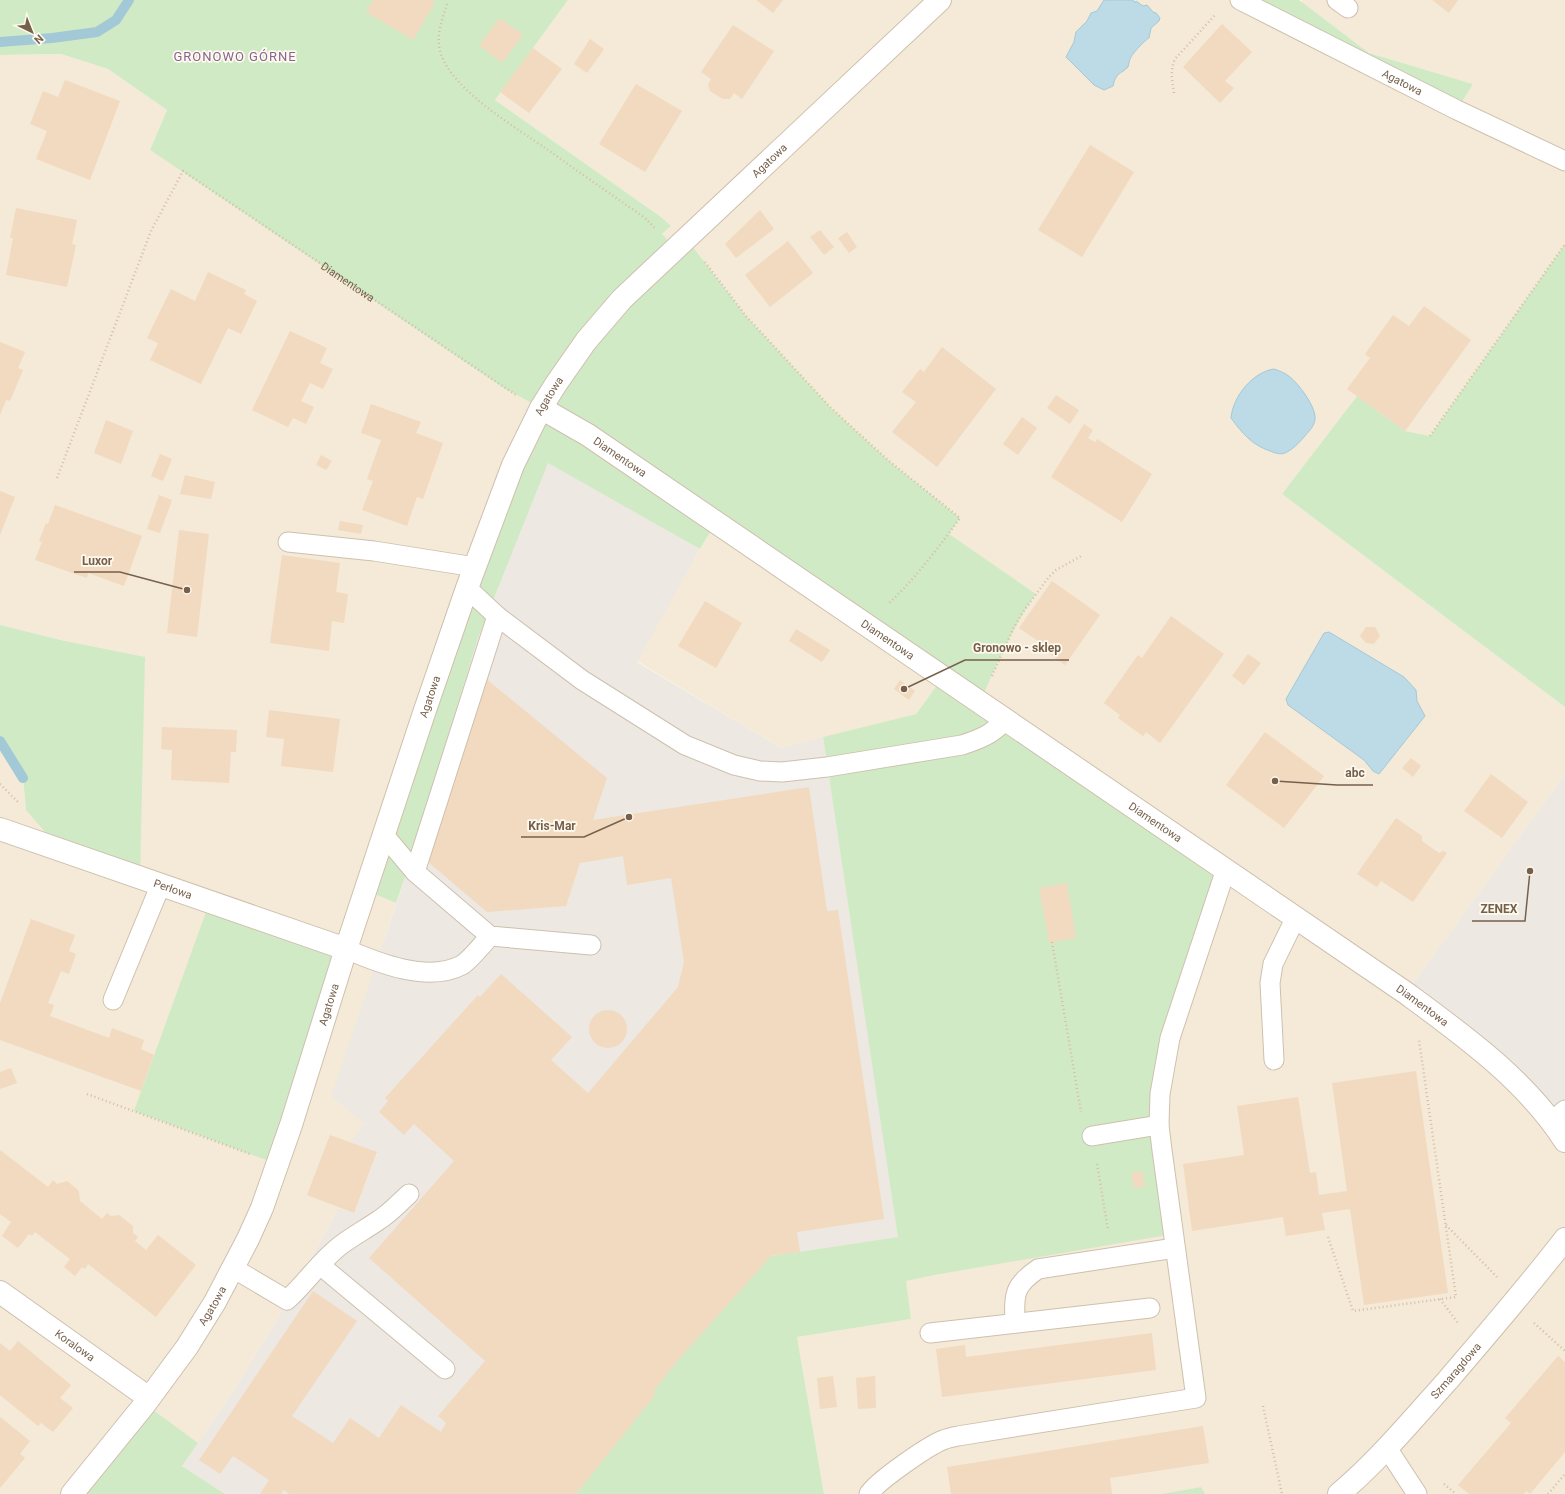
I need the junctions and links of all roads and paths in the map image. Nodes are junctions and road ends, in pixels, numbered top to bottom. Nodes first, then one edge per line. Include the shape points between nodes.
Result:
1 (940, 0) edge
2 (1240, 0) edge
3 (447, 4) dead end
4 (1219, 10) dead end
5 (1174, 92) dead end
6 (1565, 161) edge
7 (681, 243) junction
8 (1565, 244) edge
9 (541, 408) junction
10 (1430, 436) dead end
11 (58, 478) dead end
12 (288, 542) dead end
13 (1083, 555) dead end
14 (475, 567) junction
15 (467, 588) junction
16 (497, 616) junction
17 (866, 625) junction
18 (980, 702) junction
19 (1006, 720) junction
20 (0, 829) edge
21 (384, 835) junction
22 (1226, 869) junction
23 (415, 872) junction
24 (161, 884) junction
25 (1296, 917) junction
26 (490, 936) junction
27 (1052, 942) dead end
28 (591, 945) dead end
29 (346, 949) junction
30 (113, 1000) dead end
31 (1418, 1035) dead end
32 (1274, 1060) dead end
33 (87, 1094) dead end
34 (1558, 1116) edge
35 (1159, 1126) junction
36 (1092, 1136) junction
37 (1565, 1141) edge
38 (278, 1163) junction
39 (408, 1194) dead end
40 (1446, 1225) junction
41 (1108, 1235) dead end
42 (1328, 1237) dead end
43 (1565, 1239) edge
44 (1175, 1248) junction
45 (320, 1265) junction
46 (233, 1268) junction
47 (1498, 1278) dead end
48 (0, 1292) edge
49 (1440, 1299) junction
50 (1513, 1304) junction
51 (1150, 1308) dead end
52 (1015, 1323) junction
53 (1459, 1325) dead end
54 (930, 1333) dead end
55 (1565, 1351) edge
56 (445, 1369) dead end
57 (149, 1398) junction
58 (1263, 1406) dead end
59 (1387, 1448) junction
60 (1565, 1474) edge
61 (72, 1494) edge
62 (869, 1494) edge
63 (1282, 1494) edge
64 (1338, 1494) edge
65 (1417, 1494) edge
66 (1548, 1494) edge

1 - 7 street, Agatowa
2 - 6 lane, Agatowa via 1457,110
3 - 7 path via 439,29 441,54 457,81 489,108
4 - 5 path via 1175,58 1171,76
7 - 9 street, Agatowa via 603,320
7 - 17 path via 831,408 889,461 960,518 902,591
8 - 10 path
9 - 11 path, Diamentowa via 505,389 183,171 151,231
9 - 14 street, Agatowa via 513,465
9 - 17 street, Diamentowa via 588,435
12 - 14 lane via 374,551
13 - 18 path via 1056,570 1023,612
14 - 15 street, Agatowa
15 - 16 lane
15 - 21 street, Agatowa
16 - 19 lane via 582,680 685,745 734,765 760,771 828,768 962,745 991,734
16 - 23 lane
17 - 18 street, Diamentowa
18 - 19 street, Diamentowa
19 - 22 street, Diamentowa
20 - 24 street, Perłowa
21 - 23 lane
21 - 29 street, Agatowa
22 - 25 street, Diamentowa
22 - 35 lane via 1170,1038 1160,1088
23 - 26 lane
24 - 29 street, Perłowa
24 - 30 lane
25 - 32 lane via 1273,964 1270,983
25 - 34 street, Diamentowa via 1406,993 1505,1072 1532,1099
26 - 28 lane
26 - 29 lane via 463,964 442,972 414,971 390,966
27 - 36 path via 1081,1113
29 - 38 street, Agatowa
31 - 40 path
33 - 38 path
34 - 37 street, Diamentowa
35 - 36 lane
35 - 44 lane
36 - 41 path
38 - 46 street, Agatowa via 262,1208
39 - 45 lane via 396,1207 340,1246
40 - 47 path
40 - 49 path via 1456,1297
42 - 49 path via 1353,1312
43 - 50 street, Szmaragdowa
44 - 52 lane via 1038,1269 1018,1286 1014,1299
44 - 62 lane via 1196,1398 943,1440 895,1471
45 - 46 lane via 287,1300
45 - 56 lane
46 - 57 street, Agatowa via 187,1347
48 - 57 street, Koralowa
49 - 53 path
50 - 55 path
50 - 59 street, Szmaragdowa
51 - 52 lane
52 - 54 lane
57 - 61 street, Agatowa
58 - 63 path
59 - 64 street, Szmaragdowa
59 - 65 lane
60 - 66 path

